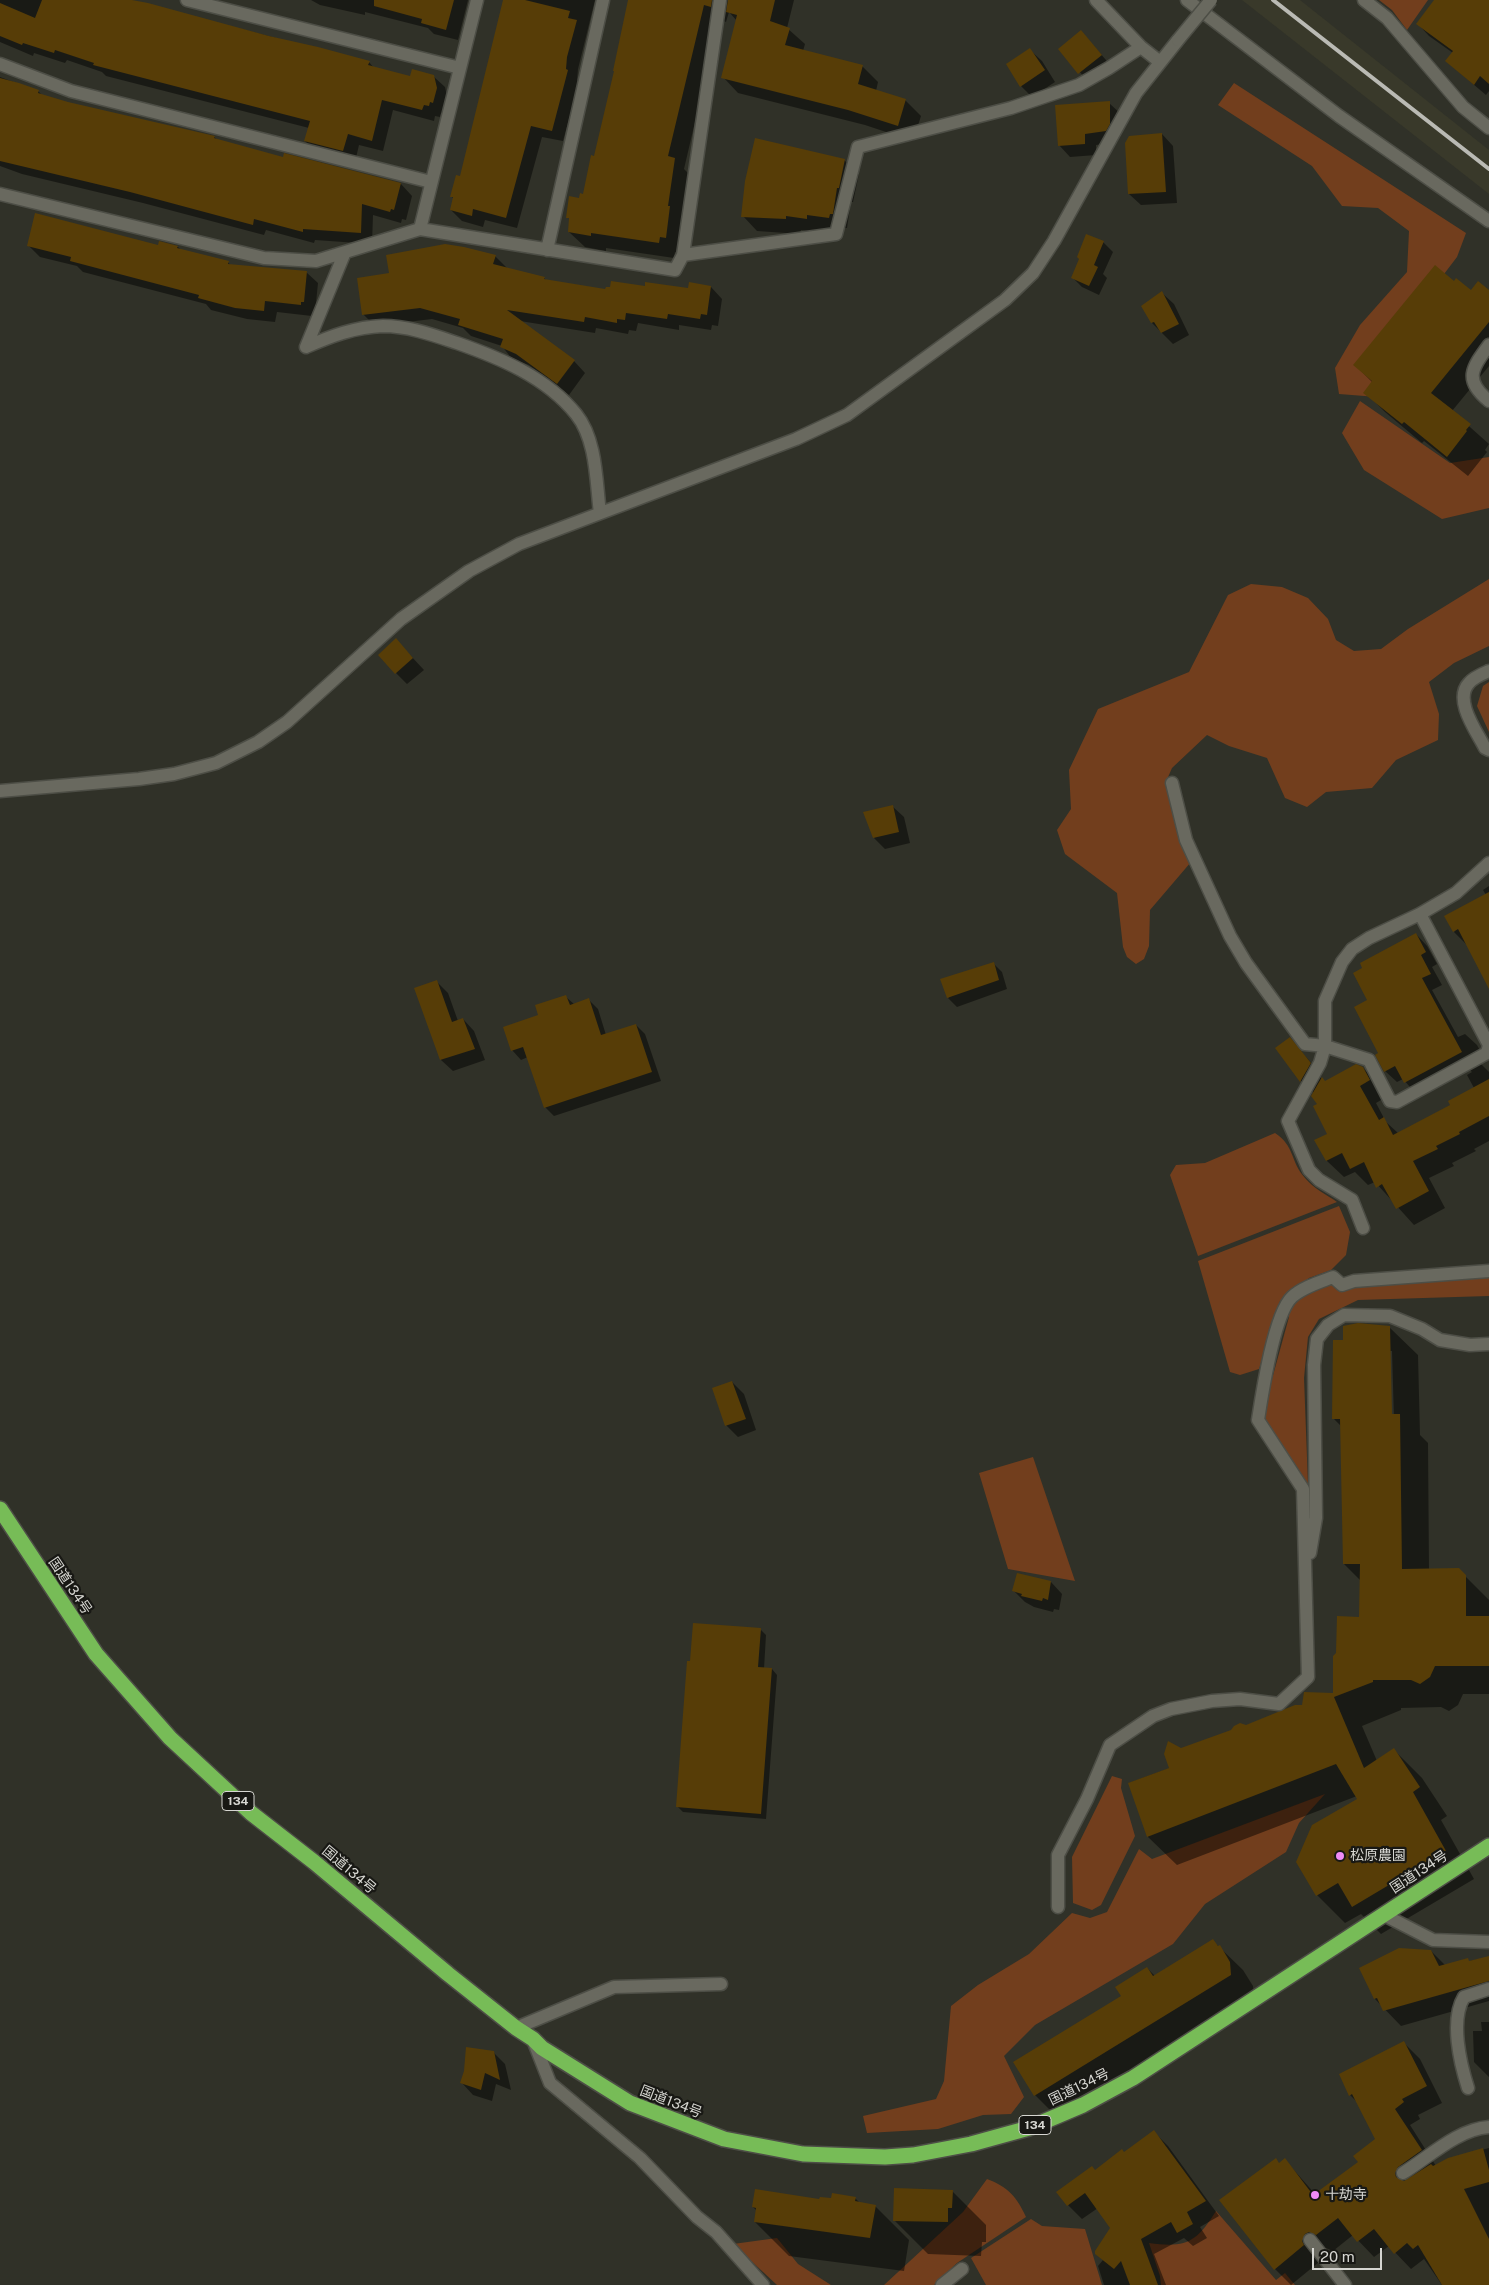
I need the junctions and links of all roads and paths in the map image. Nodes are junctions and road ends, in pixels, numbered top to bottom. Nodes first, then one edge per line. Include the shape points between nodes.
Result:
1 (187, 0) edge
2 (477, 0) edge
3 (603, 0) edge
4 (720, 0) edge
5 (1096, 0) edge
6 (1187, 0) edge
7 (1210, 0) edge
8 (1364, 0) edge
9 (1141, 47) junction
10 (1160, 62) junction
11 (0, 64) edge
12 (460, 68) junction
13 (1489, 128) edge
14 (431, 182) junction
15 (0, 194) edge
16 (1489, 221) edge
17 (420, 228) junction
18 (547, 250) junction
19 (345, 252) junction
20 (683, 255) junction
21 (1489, 345) edge
22 (1489, 401) edge
23 (600, 513) junction
24 (1489, 671) edge
25 (1489, 750) edge
26 (1172, 783) dead end
27 (0, 791) edge
28 (1489, 863) edge
29 (1420, 914) junction
30 (1325, 1046) junction
31 (1363, 1228) dead end
32 (1489, 1271) edge
33 (1489, 1344) edge
34 (0, 1509) edge
35 (1305, 1588) junction
36 (1489, 1846) edge
37 (1058, 1907) dead end
38 (1384, 1915) junction
39 (1489, 1942) edge
40 (721, 1984) dead end
41 (1489, 1989) edge
42 (516, 2028) junction
43 (533, 2039) junction
44 (1468, 2088) dead end
45 (1489, 2127) edge
46 (1403, 2173) dead end
47 (1310, 2240) dead end
48 (962, 2269) dead end
49 (763, 2285) edge
50 (942, 2285) edge
51 (1345, 2285) edge

1 - 12 street
2 - 12 street
3 - 18 street
4 - 20 street
5 - 9 street
6 - 16 street via 1339,116
7 - 10 street, bridge
8 - 13 street via 1387,18 1463,107
9 - 10 street
9 - 20 street via 1079,85 1011,108 858,147 836,234
10 - 23 street via 1136,93 1044,258 1005,300 832,423
11 - 14 street via 71,91
12 - 14 street
14 - 17 street
15 - 19 street via 264,258 316,261
17 - 18 street
17 - 19 street
18 - 20 street via 675,270
19 - 23 street via 306,347 352,330 384,326 424,331 502,359 533,377 576,415 585,429 591,447
21 - 22 street via 1472,370 1473,383
23 - 27 street via 519,544 469,571 401,619 287,722 258,742 216,763 139,779
24 - 25 street via 1468,683 1464,693 1467,712
26 - 30 street via 1186,840 1238,949 1305,1044
28 - 29 street via 1456,893
29 - 30 street via 1368,938 1352,949 1342,962 1325,1001
29 - 30 street via 1489,1045 1487,1053 1397,1102 1390,1101 1369,1060
30 - 31 street via 1320,1062 1288,1121 1308,1170 1352,1200
32 - 35 street via 1354,1281 1342,1285 1333,1277 1309,1286 1291,1298 1279,1320 1258,1420 1303,1489
33 - 35 street via 1470,1345 1440,1340 1390,1316 1344,1315 1328,1325 1317,1339 1314,1365 1316,1518
34 - 42 highway, 国道134号 / 134 via 96,1654 170,1738 251,1813
35 - 37 street via 1308,1677 1278,1704 1240,1699 1170,1709 1153,1716 1110,1745 1058,1855
36 - 38 highway, 国道134号 / 134
38 - 39 street via 1433,1940
38 - 43 highway, 国道134号 / 134 via 1181,2048 1083,2105 1029,2128 913,2155 803,2154 724,2140 630,2103 542,2048
40 - 42 street via 614,1987
41 - 44 street via 1464,1997 1456,2019
42 - 43 highway, 国道134号 / 134
43 - 49 street via 550,2083 640,2158 697,2217 716,2232
45 - 46 street via 1460,2135
47 - 51 street
48 - 50 street

